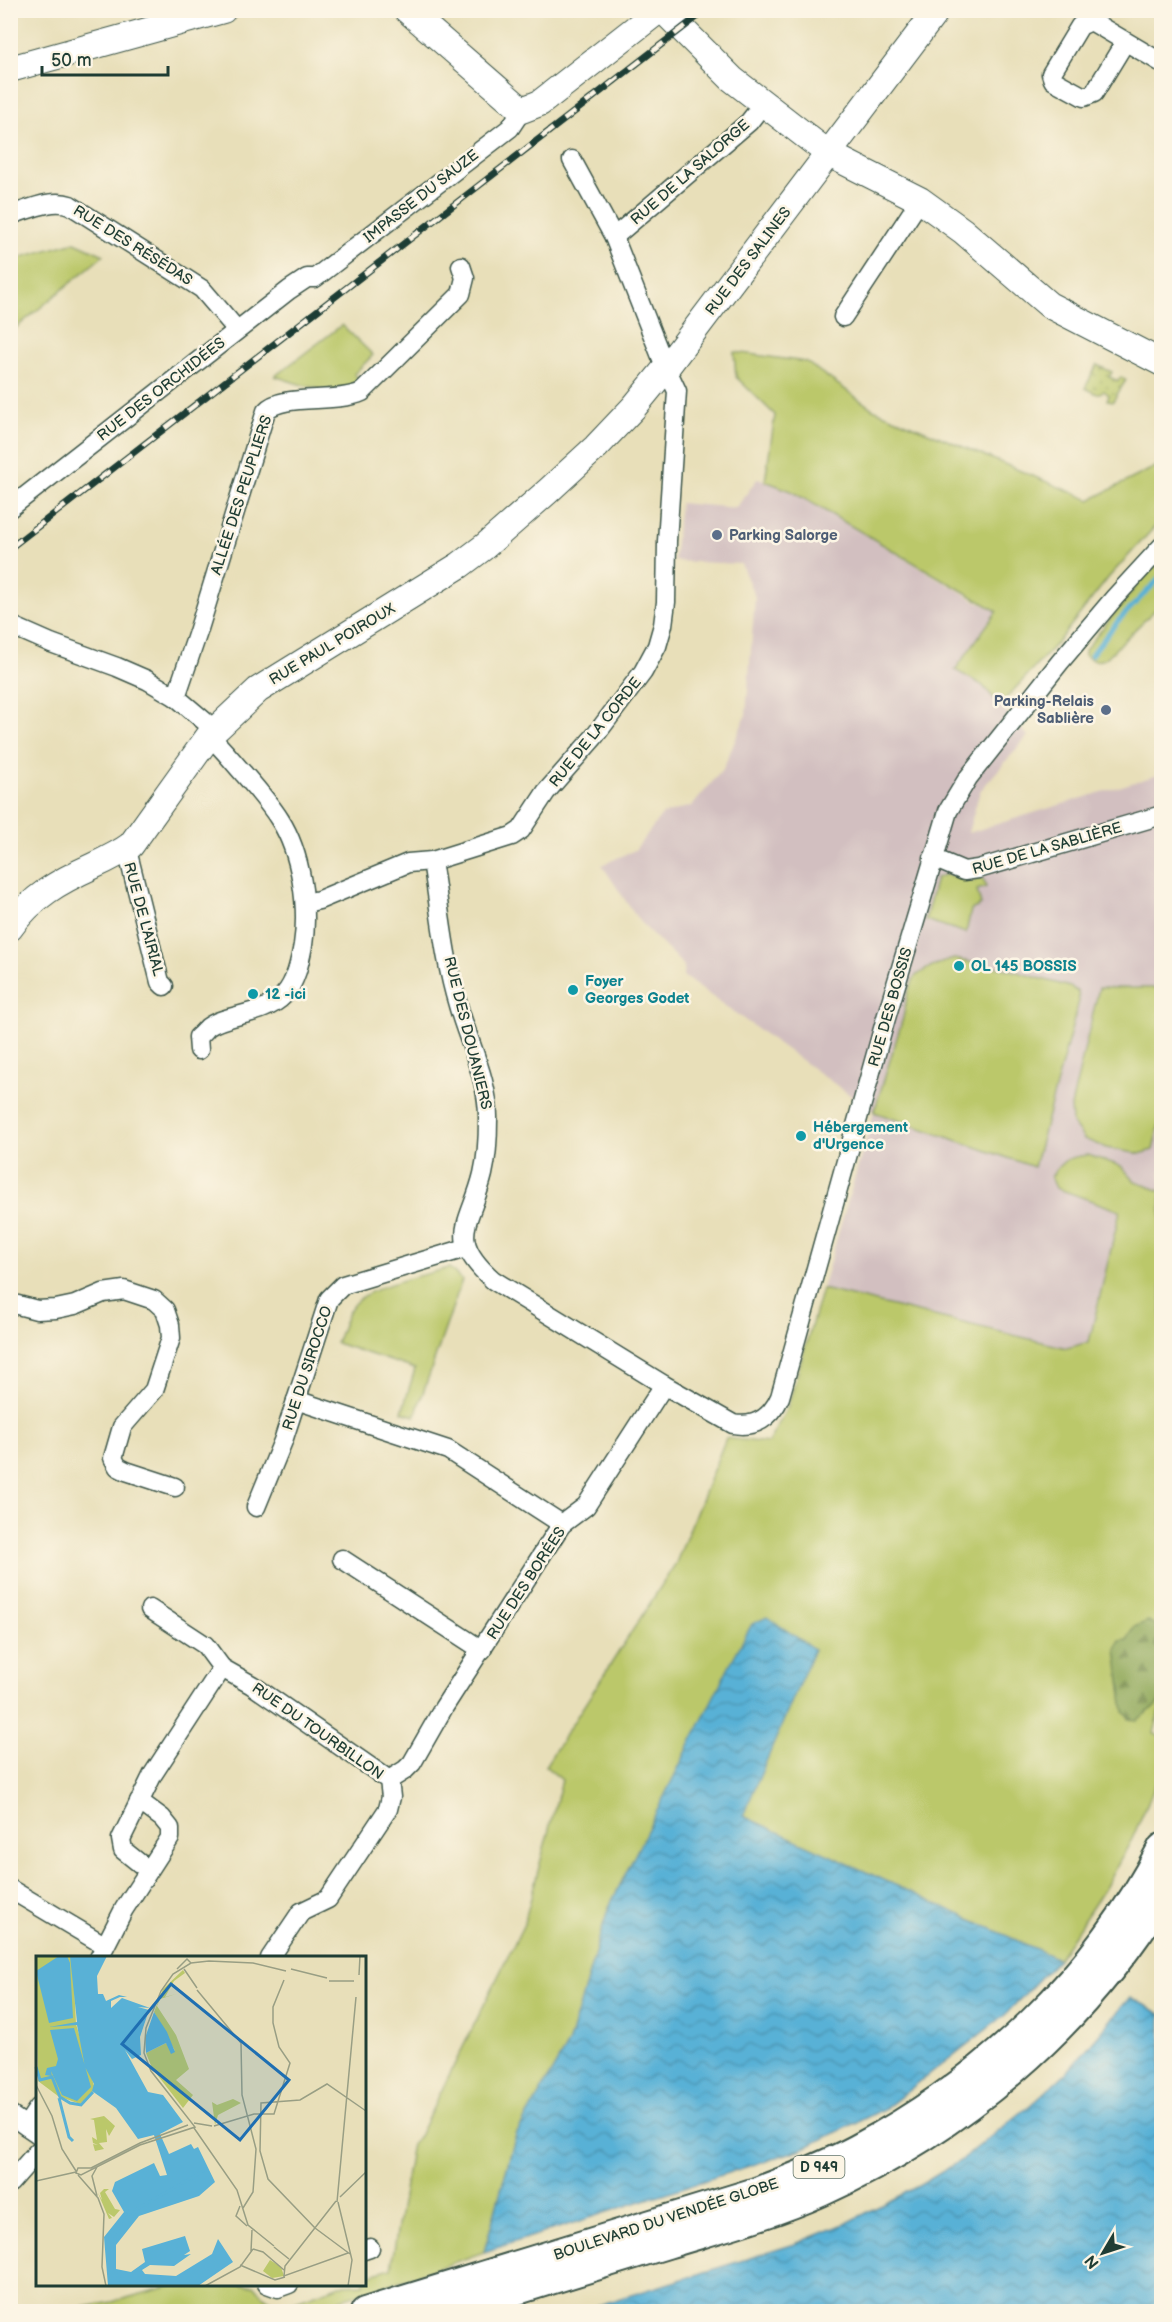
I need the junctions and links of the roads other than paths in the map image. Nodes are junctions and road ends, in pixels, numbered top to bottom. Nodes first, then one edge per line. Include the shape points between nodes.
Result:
1 (223, 10) edge
2 (407, 10) edge
3 (661, 10) edge
4 (937, 10) edge
5 (1125, 42) dead end
6 (1161, 63) edge
7 (12, 64) edge
8 (763, 104) junction
9 (522, 110) junction
10 (829, 154) junction
11 (572, 160) dead end
12 (920, 200) junction
13 (10, 214) edge
14 (614, 237) junction
15 (461, 266) dead end
16 (315, 278) joint
17 (843, 317) dead end
18 (237, 330) junction
19 (1161, 363) edge
20 (666, 368) junction
21 (10, 508) edge
22 (1161, 546) edge
23 (10, 625) edge
24 (176, 697) junction
25 (212, 733) junction
26 (1161, 815) edge
27 (125, 850) junction
28 (933, 858) junction
29 (432, 861) junction
30 (305, 903) junction
31 (10, 928) edge
32 (165, 986) dead end
33 (199, 1050) dead end
34 (466, 1248) junction
35 (10, 1303) edge
36 (663, 1385) junction
37 (296, 1400) junction
38 (175, 1486) dead end
39 (256, 1507) dead end
40 (562, 1524) junction
41 (342, 1559) dead end
42 (150, 1609) dead end
43 (482, 1650) junction
44 (222, 1668) junction
45 (389, 1780) junction
46 (139, 1801) junction
47 (1161, 1848) edge
48 (148, 1870) junction
49 (10, 1889) edge
50 (1161, 1896) edge
51 (101, 1951) edge
52 (271, 1956) edge
53 (10, 2115) edge
54 (36, 2115) edge
55 (32, 2130) edge
56 (36, 2153) edge
57 (10, 2183) edge
58 (365, 2312) edge
59 (446, 2312) edge

1 - 7 street
2 - 9 street
3 - 8 street
3 - 9 street via 540,103
4 - 10 street, RUE DES SALINES
5 - 6 street
8 - 10 street
8 - 14 street, RUE DE LA SALORGE via 749,122
9 - 16 street, IMPASSE DU SAUZE via 510,128
10 - 12 street
10 - 20 street, RUE DES SALINES
11 - 14 street, RUE DE LA SALORGE
12 - 17 street
12 - 19 street via 963,231 1049,305
13 - 18 street, RUE DES RÉSÉDAS via 55,202 70,205 202,289
14 - 20 street, RUE DE LA SALORGE
15 - 24 street, ALLÉE DES PEUPLIERS via 465,278 462,294 362,392 343,399 282,401 266,411
16 - 18 street, RUE DES ORCHIDÉES via 301,282
18 - 21 street, RUE DES ORCHIDÉES
20 - 25 street, RUE PAUL POIROUX via 596,447 484,547 258,690
20 - 29 street, RUE DE LA CORDE via 677,391 666,602 657,646 644,672 546,792 521,830
22 - 28 street, RUE DES BOSSIS via 1067,654 968,778 948,811
23 - 24 street via 124,670
24 - 25 street
25 - 27 street, RUE PAUL POIROUX
25 - 30 street via 280,821 292,846
26 - 28 street, RUE DE LA SABLIÈRE via 978,869 964,871
27 - 31 street, RUE PAUL POIROUX via 64,879 27,906
27 - 32 street, RUE DE L'AIRIAL via 160,982
28 - 36 street, RUE DES BOSSIS via 774,1410 761,1422 733,1424
29 - 30 street, RUE DE LA CORDE via 408,863
29 - 34 street, RUE DES DOUANIERS via 457,1004 483,1080 488,1116 483,1174 465,1228
30 - 33 street via 301,958 285,994 268,1007 209,1026 198,1037
34 - 36 street via 493,1280
34 - 37 street, RUE DU SIROCCO via 343,1285 335,1292 329,1299
35 - 38 street via 56,1310 103,1293 124,1290 154,1300 165,1310 171,1338 154,1390 122,1427 113,1458 126,1471
36 - 40 street, RUE DES BORÉES via 586,1506
37 - 39 street, RUE DU SIROCCO
37 - 40 street via 448,1450
40 - 43 street, RUE DES BORÉES
41 - 43 street
42 - 44 street via 205,1645
43 - 45 street, RUE DES BORÉES via 412,1763
44 - 45 street, RUE DU TOURBILLON
44 - 46 street
45 - 52 street, RUE DU TOURBILLON via 388,1809 328,1899 301,1912
46 - 48 street via 121,1839 123,1850
46 - 48 street via 170,1828 170,1838
47 - 58 main road, BOULEVARD DU VENDÉE GLOBE / D 949 via 1102,1942 1041,2013 953,2090 858,2148 756,2192
48 - 51 street
49 - 51 street
50 - 59 main road, BOULEVARD DU VENDÉE GLOBE / D 949 via 1119,1959 1057,2030 1013,2072 922,2139 821,2192 766,2214
53 - 55 street
54 - 55 street
56 - 57 street

